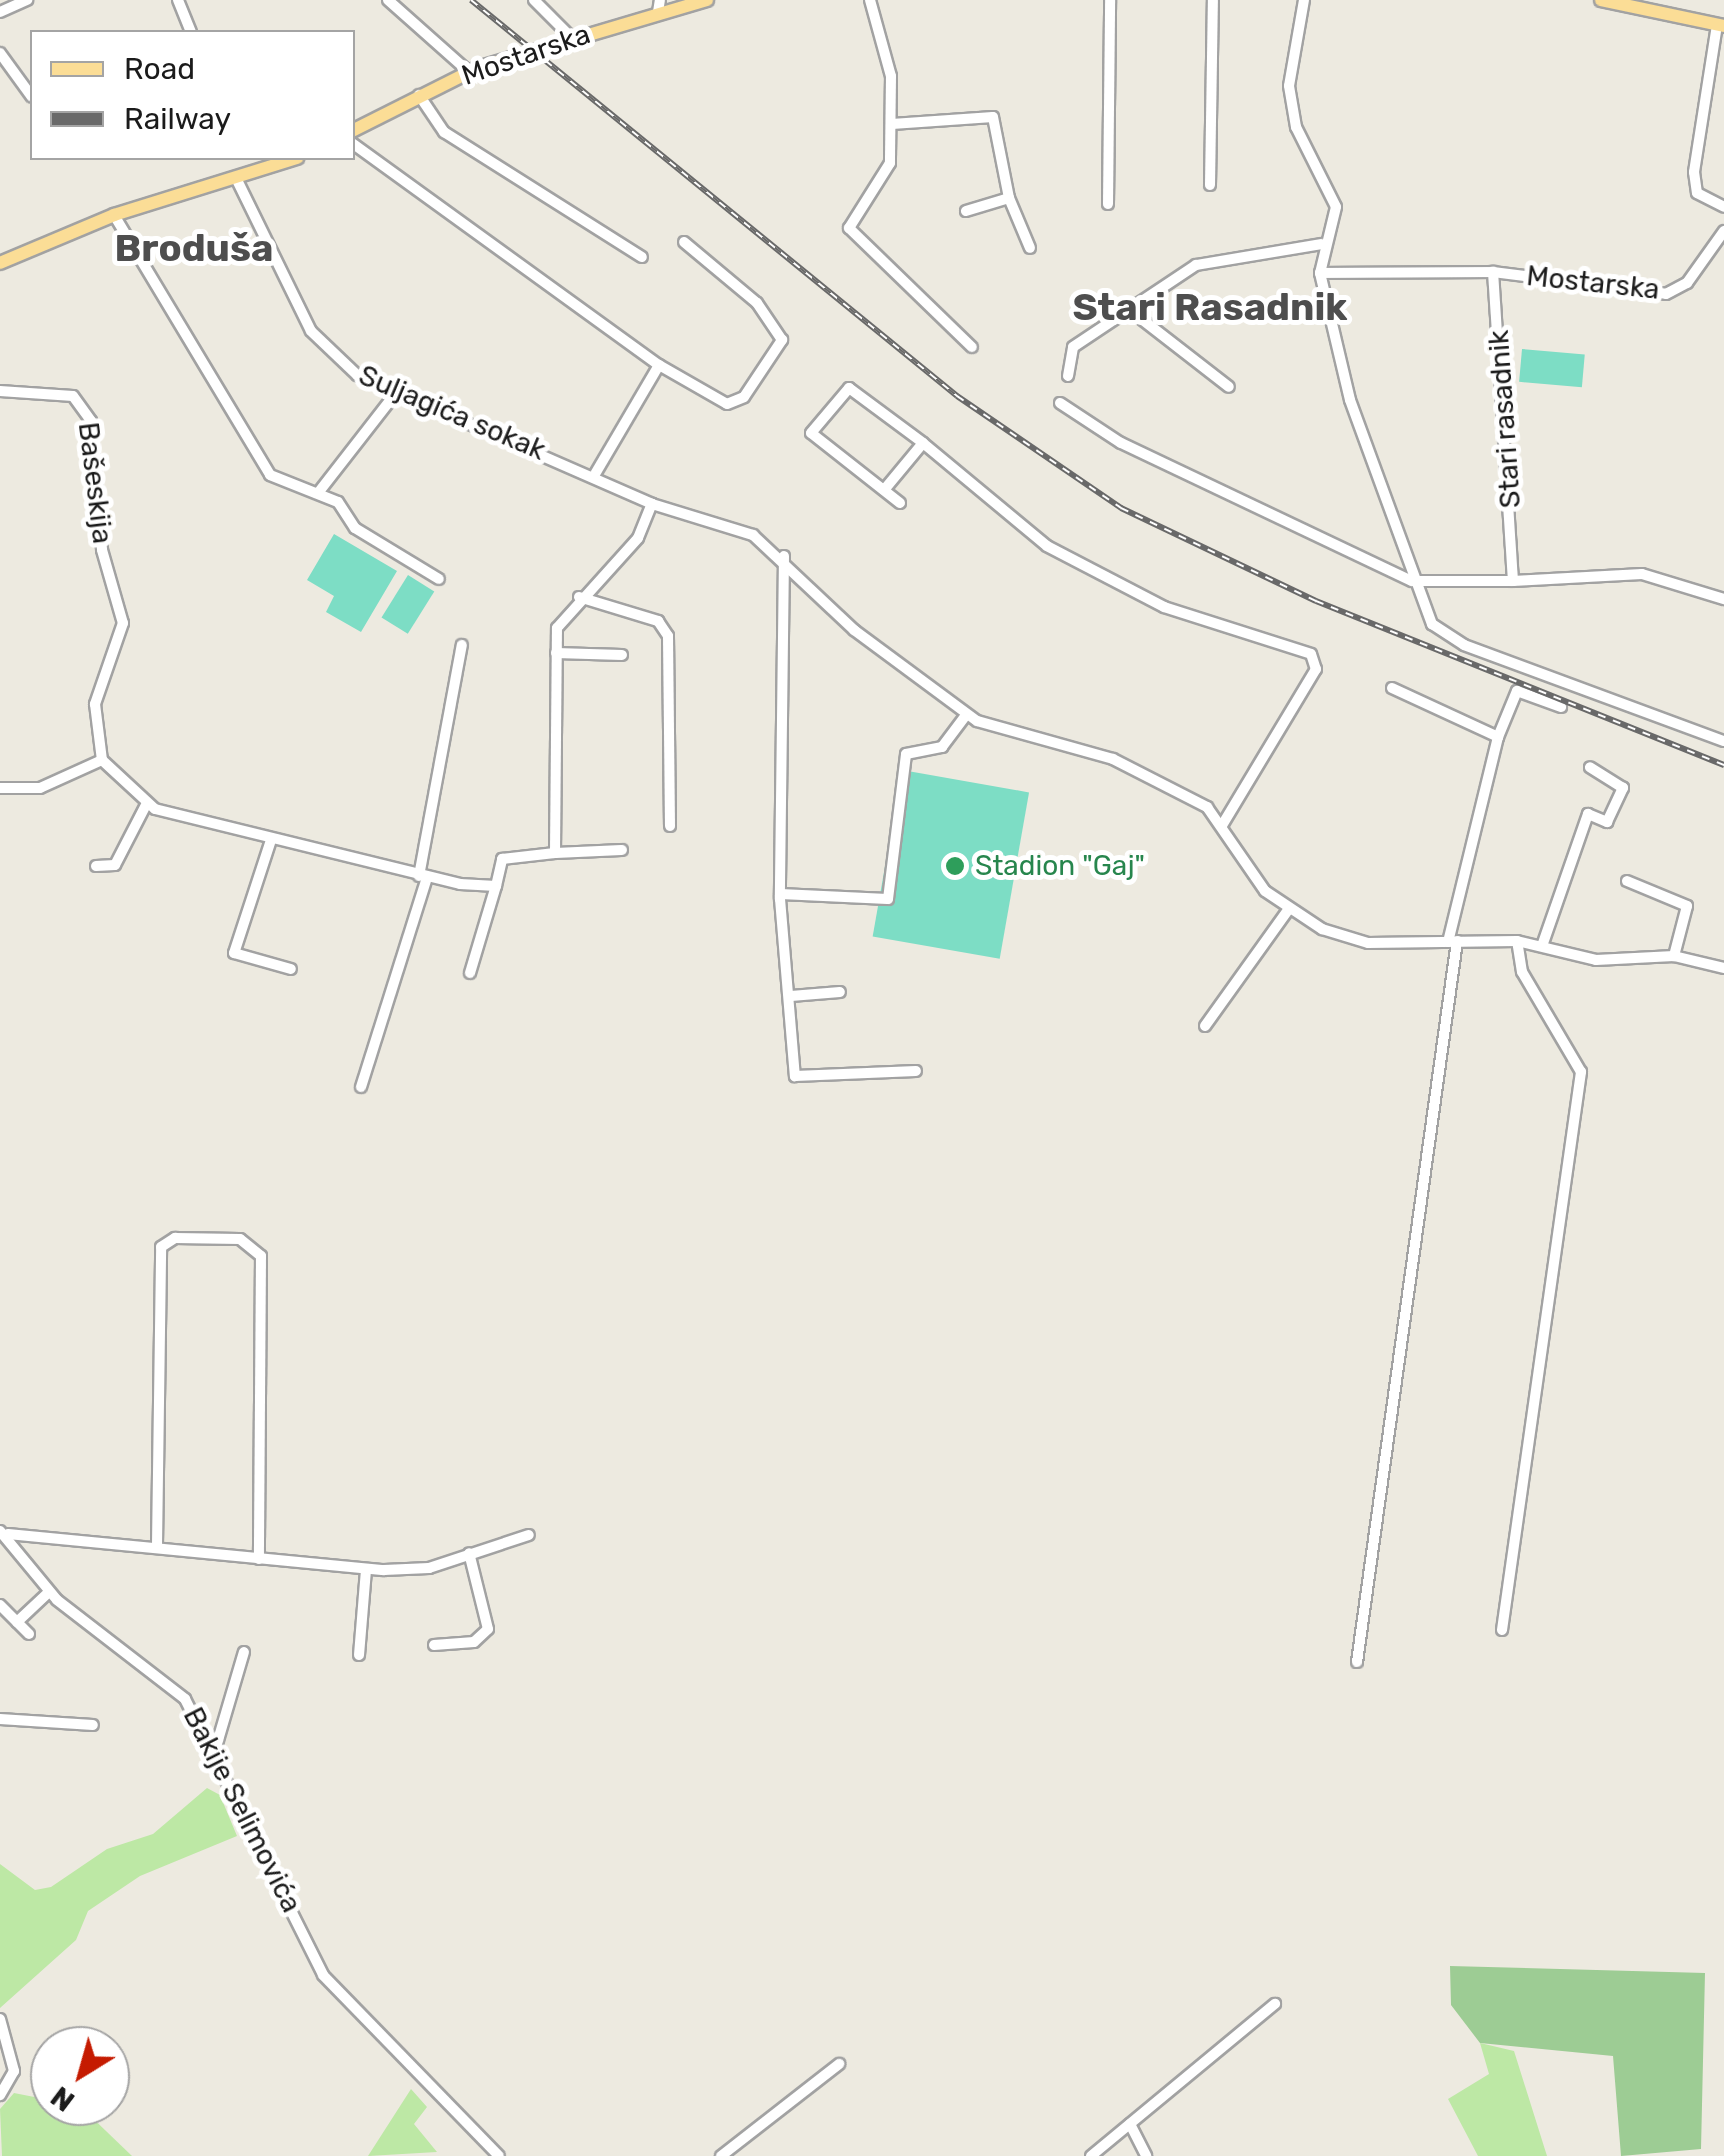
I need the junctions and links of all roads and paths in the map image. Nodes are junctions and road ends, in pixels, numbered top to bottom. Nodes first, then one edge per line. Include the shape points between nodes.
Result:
1 (27, 0) edge
2 (178, 0) edge
3 (388, 0) edge
4 (534, 0) edge
5 (707, 0) edge
6 (870, 0) edge
7 (1110, 0) edge
8 (1213, 0) edge
9 (1304, 0) edge
10 (1601, 0) edge
11 (659, 6) edge
12 (0, 12) edge
13 (1720, 25) edge
14 (190, 30) edge
15 (572, 38) junction
16 (0, 53) edge
17 (468, 72) junction
18 (30, 94) edge
19 (419, 95) junction
20 (892, 124) junction
21 (355, 128) edge
22 (355, 145) edge
23 (280, 161) edge
24 (237, 180) junction
25 (1210, 185) dead end
26 (1009, 198) junction
27 (1108, 204) dead end
28 (1724, 207) edge
29 (966, 211) dead end
30 (114, 215) junction
31 (1724, 231) edge
32 (684, 242) dead end
33 (1321, 244) junction
34 (1030, 248) dead end
35 (642, 257) dead end
36 (0, 263) edge
37 (1494, 272) junction
38 (1320, 273) junction
39 (1126, 307) junction
40 (972, 346) dead end
41 (659, 365) junction
42 (1068, 376) dead end
43 (1229, 387) dead end
44 (0, 391) edge
45 (395, 394) junction
46 (1060, 403) dead end
47 (923, 443) junction
48 (595, 474) junction
49 (884, 490) junction
50 (318, 493) junction
51 (900, 503) dead end
52 (652, 504) junction
53 (784, 556) junction
54 (438, 579) dead end
55 (1512, 580) junction
56 (1412, 581) junction
57 (579, 597) junction
58 (1724, 599) edge
59 (462, 645) dead end
60 (556, 653) junction
61 (622, 655) dead end
62 (1392, 688) dead end
63 (1561, 707) dead end
64 (966, 715) junction
65 (1498, 737) junction
66 (1724, 741) edge
67 (102, 760) junction
68 (1590, 768) dead end
69 (0, 788) edge
70 (147, 803) junction
71 (1223, 824) junction
72 (670, 826) dead end
73 (272, 840) junction
74 (622, 850) dead end
75 (555, 852) junction
76 (96, 866) dead end
77 (423, 877) junction
78 (1627, 881) dead end
79 (496, 886) junction
80 (780, 894) junction
81 (1288, 910) junction
82 (1516, 941) junction
83 (1452, 942) junction
84 (1542, 946) junction
85 (1674, 956) junction
86 (1724, 968) edge
87 (290, 969) dead end
88 (470, 973) dead end
89 (840, 992) dead end
90 (792, 996) junction
91 (1205, 1026) dead end
92 (916, 1071) dead end
93 (361, 1086) dead end
94 (4, 1532) edge
95 (529, 1536) dead end
96 (157, 1546) junction
97 (469, 1553) junction
98 (259, 1558) junction
99 (366, 1570) junction
100 (49, 1592) junction
101 (0, 1605) edge
102 (17, 1622) junction
103 (1502, 1630) dead end
104 (29, 1634) dead end
105 (434, 1645) dead end
106 (244, 1652) dead end
107 (359, 1655) dead end
108 (1357, 1662) dead end
109 (0, 1719) edge
110 (93, 1725) dead end
111 (216, 1747) junction
112 (1276, 2004) dead end
113 (0, 2020) edge
114 (839, 2064) dead end
115 (0, 2095) edge
116 (1130, 2124) junction
117 (499, 2156) edge
118 (721, 2156) edge
119 (1091, 2156) edge
120 (1146, 2156) edge

1 - 12 street
2 - 14 street
3 - 17 street
4 - 15 street
5 - 11 main road, Mostarska
6 - 20 street
7 - 27 street
8 - 25 street
9 - 33 street via 1289,86 1296,126 1336,206
10 - 13 main road
11 - 15 main road, Mostarska
13 - 28 street via 1694,172 1697,193
15 - 17 main road, Mostarska
16 - 18 street
17 - 19 main road, Mostarska
19 - 21 main road, Mostarska
19 - 35 street via 444,132
20 - 26 street via 988,114
20 - 40 street via 888,172 849,228
22 - 41 street
23 - 24 main road
24 - 30 main road
24 - 45 street, Suljagića sokak via 311,331 357,375
26 - 29 street
26 - 34 street
30 - 36 main road
30 - 50 street via 267,470
31 - 37 street, Mostarska via 1687,282 1666,294
32 - 41 street via 757,303 782,340 744,396 727,404
33 - 38 street
33 - 39 street via 1208,260
37 - 38 street
37 - 55 street, Stari rasadnik
38 - 56 street via 1350,400
39 - 42 street via 1072,347
39 - 43 street
41 - 48 street
44 - 67 street, Bašeskija via 74,396 91,422 102,550 123,623 95,704
45 - 48 street, Suljagića sokak
45 - 50 street
46 - 56 street via 1121,443
47 - 49 street
47 - 49 street via 849,388 811,433
47 - 71 street via 1046,546 1164,608 1315,658
48 - 52 street, Suljagića sokak
49 - 51 street
50 - 54 street
52 - 53 street, Suljagića sokak via 753,536
52 - 57 street via 626,553
53 - 64 street, Suljagića sokak via 854,630
53 - 80 street
55 - 56 street
55 - 58 street via 1642,574
56 - 66 street via 1432,624 1464,645
57 - 60 street via 558,628
57 - 72 street via 658,621 668,636
59 - 77 street
60 - 61 street
60 - 75 street
62 - 65 street
63 - 65 street via 1517,691
64 - 71 street, Suljagića sokak via 1112,759
64 - 80 street via 942,747 906,754 888,899
65 - 83 street
67 - 69 street via 50,785
67 - 70 street
68 - 84 street via 1623,788 1607,822 1588,814
70 - 73 street
70 - 76 street via 115,866
71 - 81 street, Suljagića sokak
73 - 77 street
73 - 87 street via 234,953
74 - 75 street
75 - 79 street via 502,859
77 - 79 street
77 - 93 street
78 - 85 street via 1687,906
79 - 88 street
80 - 90 street
81 - 83 street via 1368,943
81 - 91 street
82 - 83 street
82 - 84 street
82 - 103 street via 1522,972 1581,1072
83 - 108 street
84 - 85 street via 1596,960
85 - 86 street
89 - 90 street
90 - 92 street via 798,1080
94 - 96 street
94 - 100 street, Bakije Selimovića
95 - 97 street
96 - 98 street
96 - 98 street via 161,1247 174,1238 240,1239 261,1256
97 - 99 street via 429,1568
97 - 105 street via 487,1633
98 - 99 street
99 - 107 street
100 - 102 street
100 - 111 street, Bakije Selimovića via 185,1699
101 - 102 street
102 - 104 street
106 - 111 street
109 - 110 street
111 - 117 street, Bakije Selimovića via 246,1832 323,1975
112 - 116 street
113 - 115 street via 14,2070
114 - 118 street
116 - 119 street
116 - 120 street

